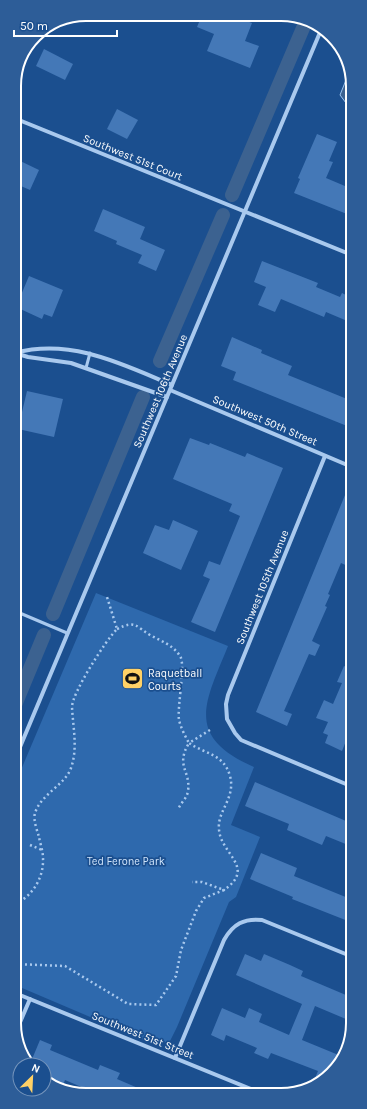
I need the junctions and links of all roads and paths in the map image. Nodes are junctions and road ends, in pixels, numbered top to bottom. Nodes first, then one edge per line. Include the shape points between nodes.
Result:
1 (320, 34) edge
2 (21, 121) edge
3 (244, 212) junction
4 (346, 253) edge
5 (21, 352) edge
6 (90, 353) junction
7 (21, 355) edge
8 (86, 368) junction
9 (172, 385) junction
10 (170, 390) junction
11 (167, 396) junction
12 (325, 456) junction
13 (346, 465) edge
14 (107, 597) dead end
15 (21, 614) edge
16 (117, 629) junction
17 (67, 633) junction
18 (210, 730) dead end
19 (21, 741) edge
20 (189, 743) junction
21 (346, 783) edge
22 (178, 810) dead end
23 (30, 845) dead end
24 (42, 850) junction
25 (192, 882) dead end
26 (224, 890) junction
27 (21, 900) edge
28 (346, 954) edge
29 (21, 964) edge
30 (21, 995) edge
31 (30, 999) junction
32 (21, 1020) edge
33 (175, 1058) junction
34 (249, 1088) edge

1 - 3 street, Southwest 106th Avenue
2 - 3 street, Southwest 51st Court
3 - 4 street, Southwest 51st Court
3 - 9 street, Southwest 106th Avenue
5 - 6 street via 46,348
6 - 8 lane
6 - 9 street
7 - 8 street
8 - 11 street
9 - 10 street, Southwest 106th Avenue
10 - 11 street, Southwest 106th Avenue
10 - 12 street, Southwest 50th Street
11 - 17 street, Southwest 106th Avenue
12 - 13 street, Southwest 50th Street
12 - 21 street, Southwest 105th Avenue via 228,695 225,711 230,726 241,740 249,745
14 - 16 path
15 - 17 lane
16 - 20 path via 127,624 138,625 172,647 182,657 179,721
16 - 24 path via 109,637 78,688 72,706 75,730 71,769 40,803 35,814
17 - 19 street, Southwest 106th Avenue
18 - 20 path
20 - 22 path via 182,759 189,784 188,794
20 - 26 path via 199,750 217,756 230,777 230,796 218,822 223,844 235,858 238,875 233,884
23 - 24 path
24 - 27 path via 40,877 30,895
25 - 26 path via 202,882
26 - 29 path via 204,898 198,907 181,950 176,976 156,1005 128,1004 65,966
28 - 33 street via 262,920 239,923 224,940
30 - 31 street, Southwest 51st Street
31 - 32 street
31 - 33 street, Southwest 51st Street
33 - 34 street, Southwest 51st Street

